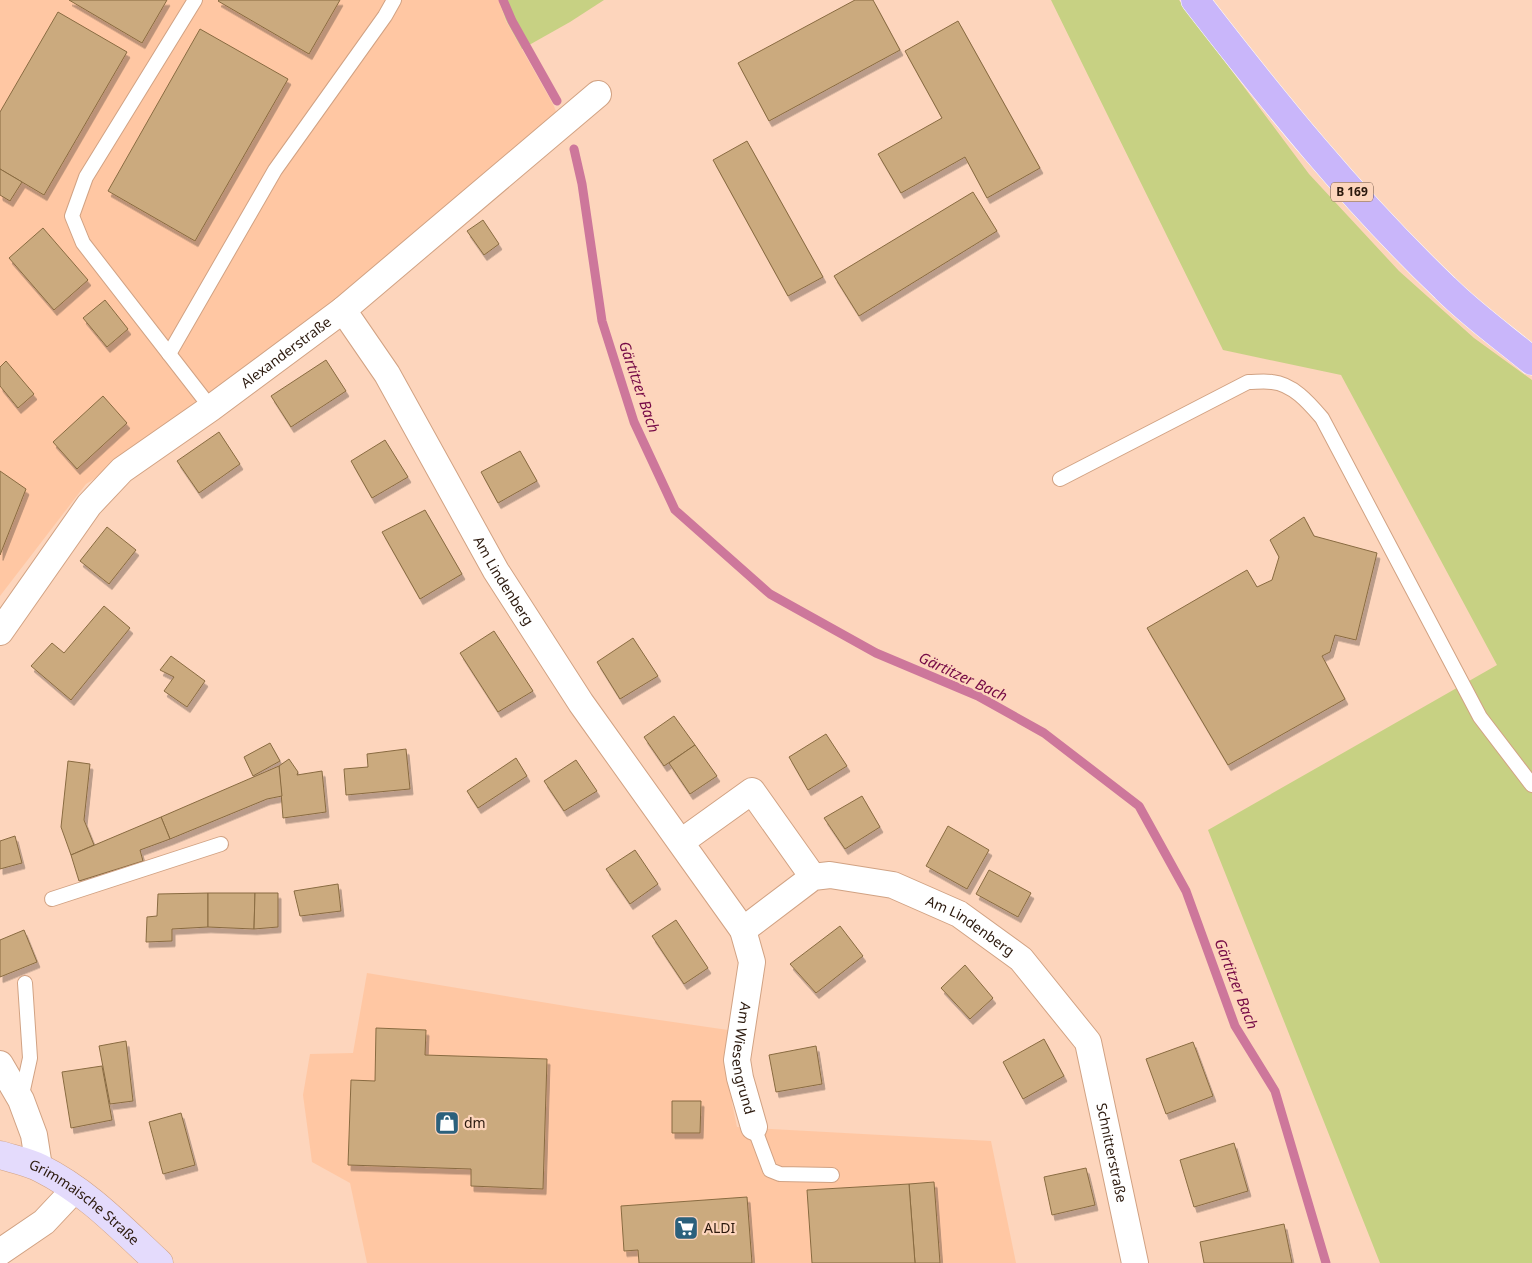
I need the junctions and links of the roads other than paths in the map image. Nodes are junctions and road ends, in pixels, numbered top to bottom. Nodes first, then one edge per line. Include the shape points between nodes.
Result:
1 (195, 0) edge
2 (394, 0) edge
3 (1194, 0) edge
4 (598, 94) dead end
5 (342, 310) junction
6 (168, 354) junction
7 (1532, 361) edge
8 (211, 408) junction
9 (1060, 479) dead end
10 (0, 632) edge
11 (1532, 785) edge
12 (680, 842) junction
13 (221, 844) dead end
14 (813, 877) junction
15 (52, 899) dead end
16 (743, 930) junction
17 (25, 983) dead end
18 (1088, 1042) joint
19 (0, 1064) edge
20 (21, 1100) junction
21 (754, 1127) joint
22 (0, 1154) edge
23 (39, 1168) junction
24 (832, 1175) dead end
25 (75, 1189) junction
26 (0, 1252) edge
27 (159, 1263) edge
28 (1135, 1263) edge

1 - 6 lane via 86,177 72,216 83,243
2 - 6 lane via 275,170
3 - 7 main road, B 169 via 1299,132 1366,208 1446,290
4 - 5 street, Alexanderstraße
5 - 8 street, Alexanderstraße
5 - 12 street, Am Lindenberg via 387,374 496,571 581,703
6 - 8 lane
8 - 10 street, Alexanderstraße via 122,470 89,505
9 - 11 lane via 1248,382 1274,382 1292,389 1307,400 1322,418 1480,717
12 - 14 street via 752,791
12 - 16 street, Am Lindenberg
13 - 15 lane
14 - 16 street
14 - 18 street, Am Lindenberg via 830,875 893,885 959,914 1021,959
16 - 21 street, Am Wiesengrund via 752,962 737,1060
17 - 20 lane via 30,1058
18 - 28 street, Schnitterstraße
19 - 20 street
20 - 23 street via 34,1135
21 - 24 lane via 770,1170 780,1174
22 - 23 main road, Grimmaische Straße
23 - 25 main road, Grimmaische Straße
25 - 26 street via 44,1222
25 - 27 main road, Grimmaische Straße

